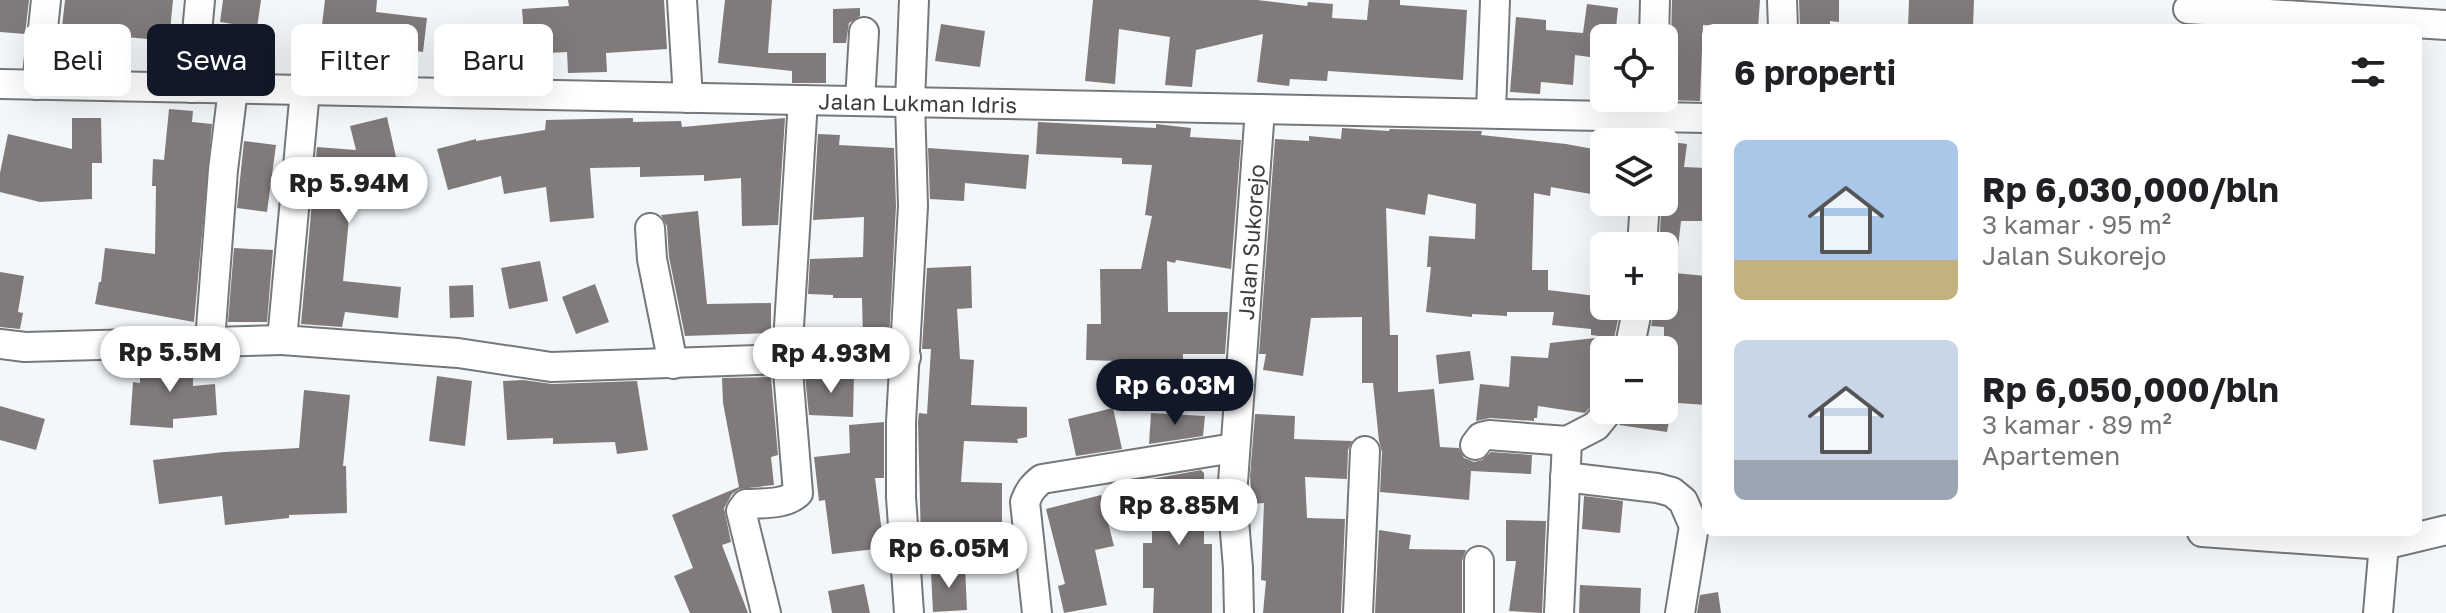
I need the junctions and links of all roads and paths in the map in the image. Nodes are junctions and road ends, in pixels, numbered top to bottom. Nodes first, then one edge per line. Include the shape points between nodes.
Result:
1 (46, 0) edge
2 (200, 0) edge
3 (682, 0) edge
4 (914, 0) edge
5 (1495, 0) edge
6 (1655, 0) edge
7 (1782, 0) edge
8 (2187, 12) edge
9 (2408, 17) edge
10 (43, 24) edge
11 (198, 24) edge
12 (1654, 24) edge
13 (1783, 24) edge
14 (2446, 25) edge
15 (864, 32) dead end
16 (0, 84) edge
17 (24, 85) edge
18 (418, 92) edge
19 (232, 96) edge
20 (304, 96) edge
21 (688, 98) junction
22 (803, 100) junction
23 (860, 101) junction
24 (910, 102) junction
25 (1260, 109) junction
26 (1491, 112) junction
27 (1702, 118) edge
28 (1651, 119) edge
29 (650, 228) dead end
30 (282, 340) junction
31 (210, 341) junction
32 (0, 344) edge
33 (906, 357) junction
34 (787, 359) junction
35 (673, 364) junction
36 (1598, 424) edge
37 (1567, 441) junction
38 (1475, 445) dead end
39 (1234, 448) junction
40 (1365, 451) dead end
41 (1565, 477) junction
42 (2446, 530) edge
43 (2422, 533) edge
44 (2320, 536) edge
45 (2405, 536) edge
46 (2349, 537) edge
47 (2384, 539) edge
48 (1479, 561) dead end
49 (766, 613) edge
50 (909, 613) edge
51 (1037, 613) edge
52 (1239, 613) edge
53 (1358, 613) edge
54 (1479, 613) edge
55 (1559, 613) edge
56 (1680, 613) edge
57 (2378, 613) edge

1 - 10 street
2 - 11 street
3 - 21 street
4 - 24 street
5 - 26 street
6 - 12 street
7 - 13 street
8 - 9 street
9 - 14 street
15 - 23 street
16 - 17 street, Jalan Lukman Idris
18 - 21 street, Jalan Lukman Idris
19 - 31 street
20 - 30 street
21 - 22 street, Jalan Lukman Idris
22 - 23 street, Jalan Lukman Idris
22 - 34 street
23 - 24 street, Jalan Lukman Idris
24 - 25 street, Jalan Lukman Idris
24 - 33 street via 913,206
25 - 26 street, Jalan Lukman Idris
25 - 39 street, Jalan Sukorejo
26 - 28 street, Jalan Lukman Idris
27 - 28 street, Jalan Lukman Idris
29 - 35 street
30 - 31 street
30 - 35 street via 458,353 551,367
31 - 32 street
33 - 34 street
33 - 50 street via 901,497
34 - 35 street
34 - 49 street via 798,493 778,502 746,504 741,511
36 - 37 street
37 - 38 street via 1489,435
37 - 41 street
39 - 51 street via 1087,470 1037,483 1025,502
39 - 52 street, Jalan Sukorejo
40 - 53 street
41 - 55 street
41 - 56 street via 1657,488 1683,501 1694,526
42 - 43 street
44 - 46 street
45 - 47 street
46 - 47 street
47 - 57 street
48 - 54 street

